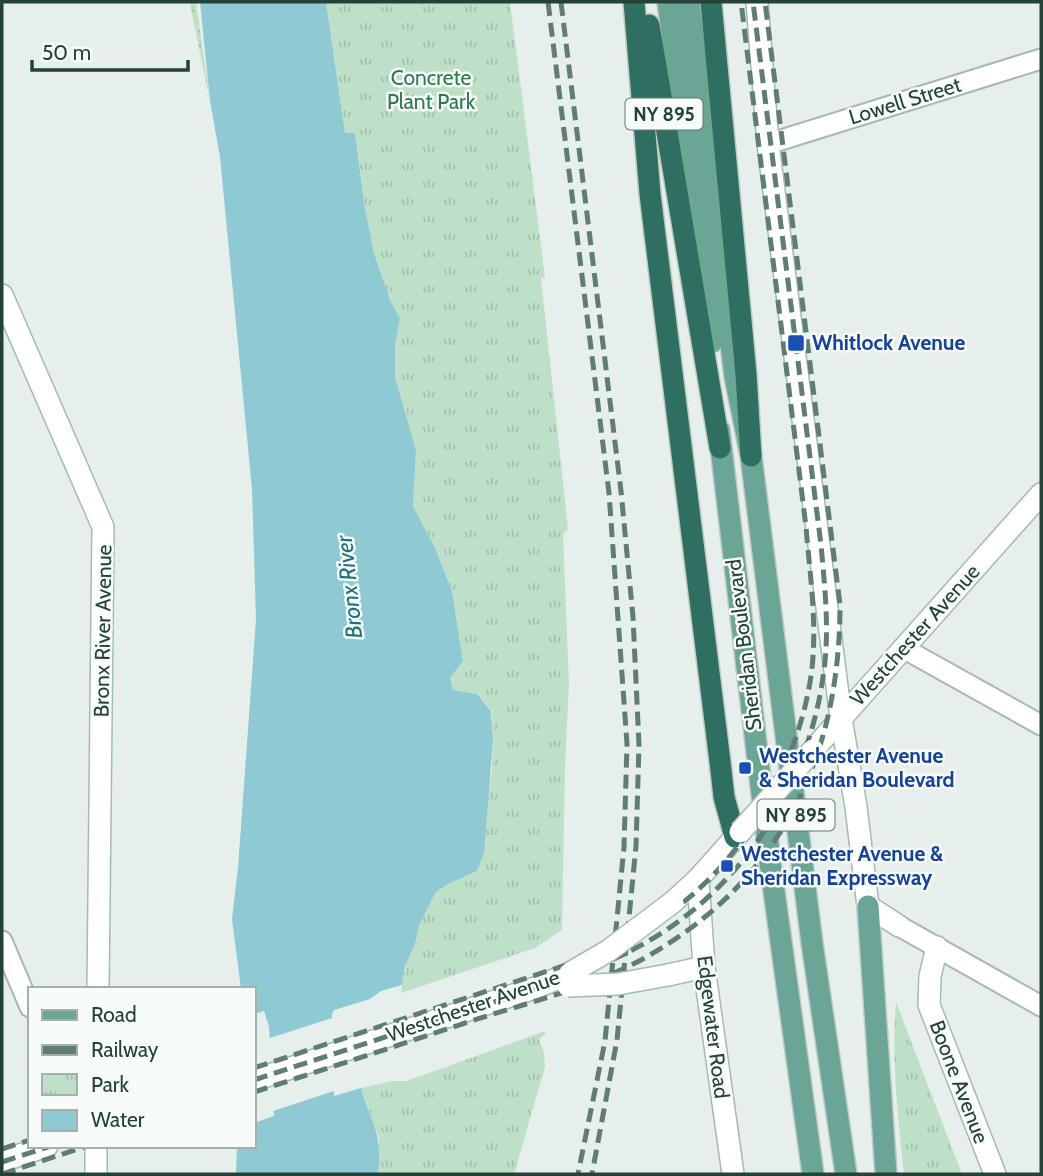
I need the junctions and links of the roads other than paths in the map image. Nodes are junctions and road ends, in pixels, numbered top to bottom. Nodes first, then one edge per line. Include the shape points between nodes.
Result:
1 (634, 2) edge
2 (646, 2) edge
3 (668, 2) edge
4 (689, 2) edge
5 (711, 2) edge
6 (757, 2) edge
7 (1041, 59) edge
8 (768, 144) junction
9 (2, 295) edge
10 (720, 448) junction
11 (751, 456) junction
12 (1041, 494) edge
13 (903, 648) junction
14 (841, 718) junction
15 (1041, 725) edge
16 (737, 834) junction
17 (698, 879) junction
18 (867, 906) junction
19 (899, 926) joint
20 (2, 941) edge
21 (937, 947) junction
22 (704, 967) junction
23 (569, 980) junction
24 (96, 987) edge
25 (28, 1000) edge
26 (1041, 1006) edge
27 (261, 1077) edge
28 (41, 1148) edge
29 (96, 1148) edge
30 (2, 1161) edge
31 (96, 1174) edge
32 (733, 1174) edge
33 (813, 1174) edge
34 (846, 1174) edge
35 (886, 1174) edge
36 (995, 1174) edge

1 - 16 highway via 650,194 724,797
2 - 10 highway, NY 895
3 - 10 main road, Sheridan Boulevard via 715,366
4 - 11 main road, Sheridan Boulevard via 733,364
5 - 11 highway, NY 895
6 - 8 main road
7 - 8 street, Lowell Street
8 - 14 main road
9 - 24 main road, Bronx River Avenue via 103,527
10 - 33 main road, Sheridan Boulevard / NY 895
11 - 34 main road, Sheridan Boulevard / NY 895 via 810,930
12 - 13 main road, Westchester Avenue
13 - 14 main road, Westchester Avenue
13 - 15 street
14 - 16 main road, Westchester Avenue, bridge
14 - 18 main road
16 - 17 main road, Westchester Avenue
17 - 22 main road, Edgewater Road
17 - 23 main road, Westchester Avenue, bridge
18 - 19 main road
18 - 35 main road
19 - 21 street
20 - 25 street
21 - 26 street
21 - 36 main road, Boone Avenue via 929,1005
22 - 23 main road, Westchester Avenue, bridge via 618,984
22 - 32 main road, Edgewater Road
23 - 27 main road, Westchester Avenue
28 - 30 main road
29 - 31 main road

